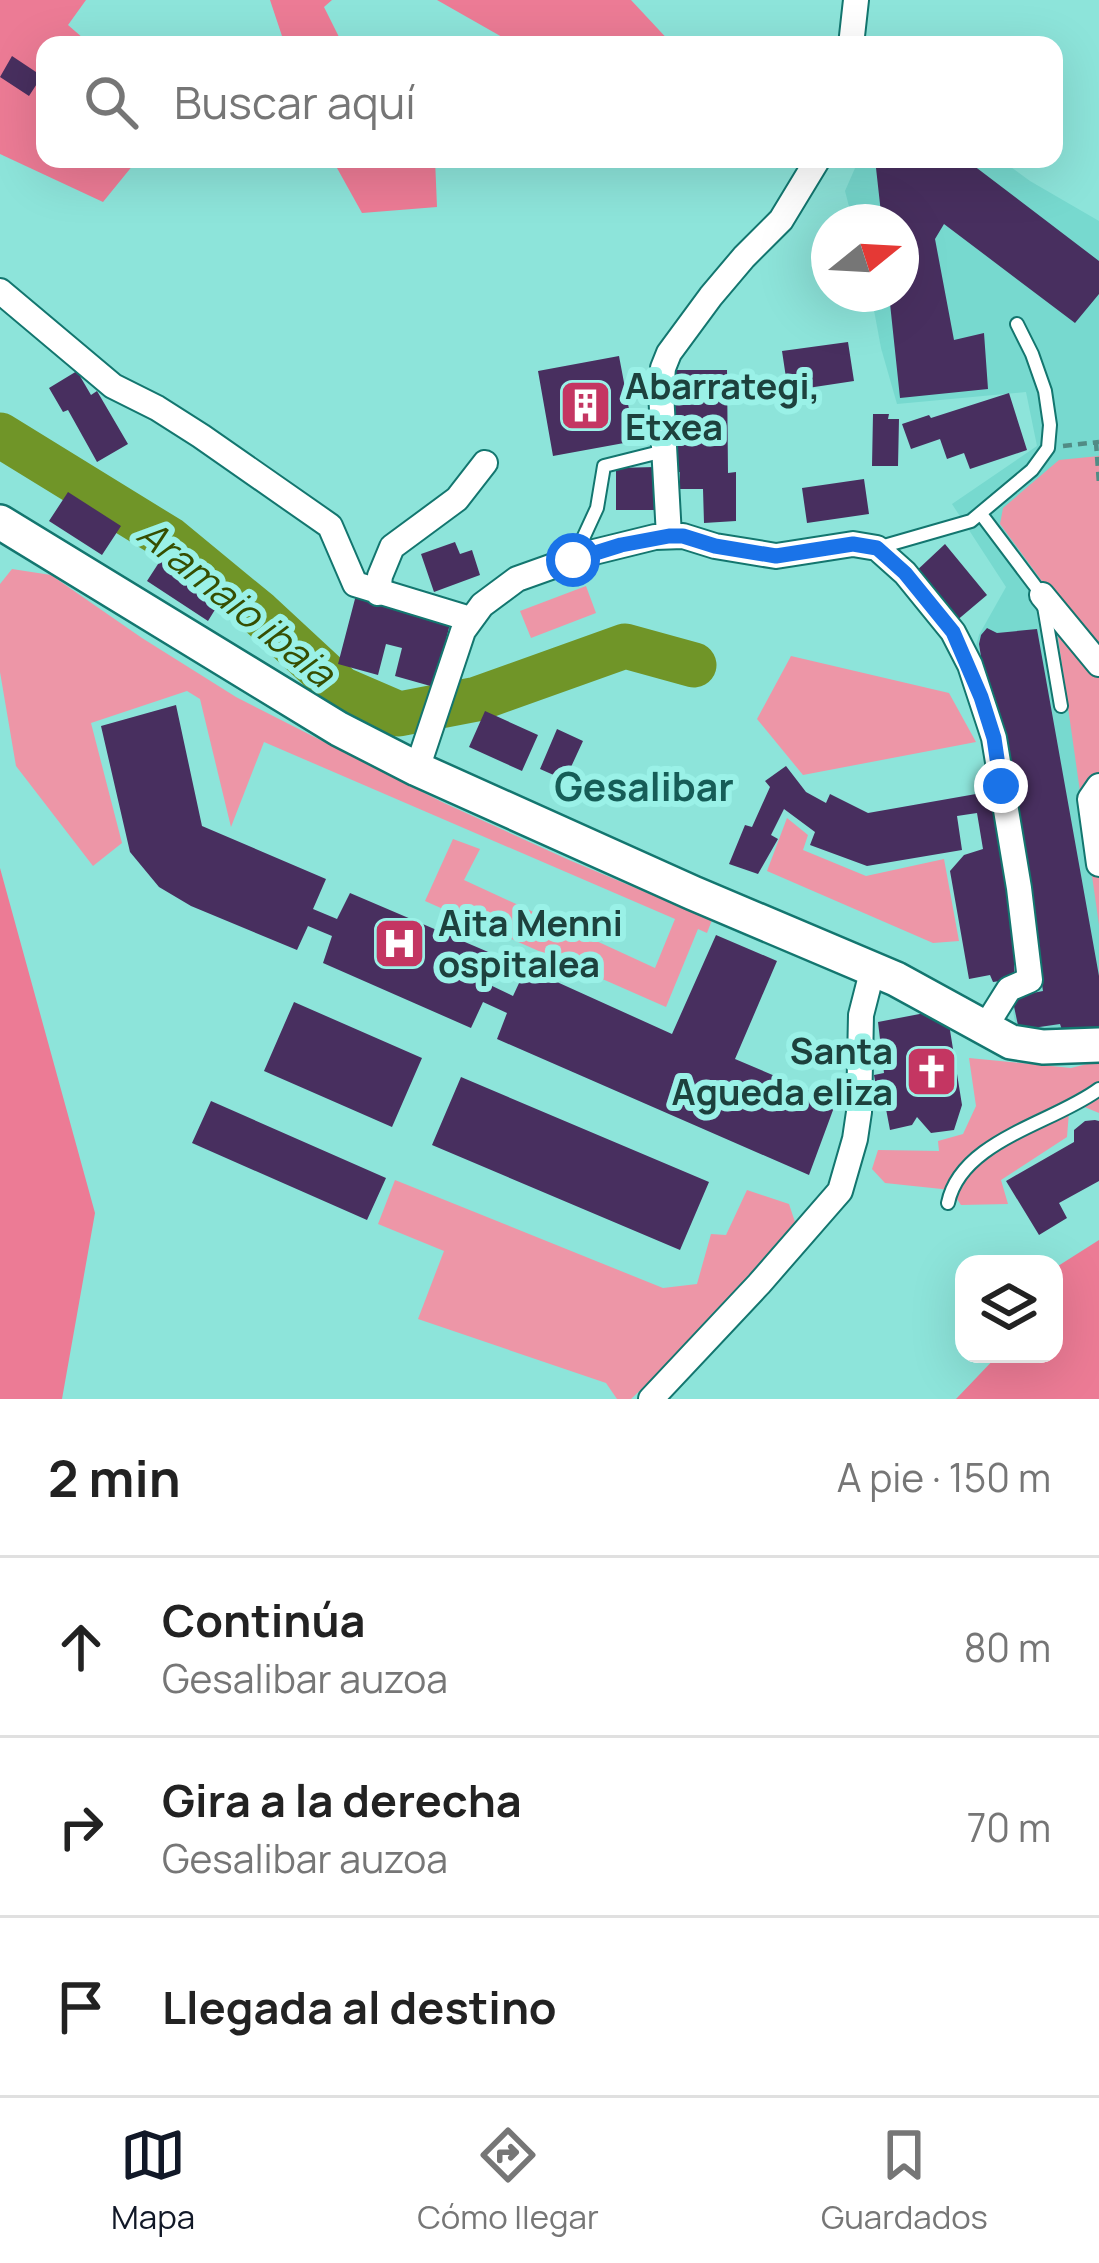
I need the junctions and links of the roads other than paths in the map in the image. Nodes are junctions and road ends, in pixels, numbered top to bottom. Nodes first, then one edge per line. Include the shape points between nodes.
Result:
1 (856, 0) edge
2 (851, 36) edge
3 (813, 168) edge
4 (0, 291) edge
5 (1017, 324) dead end
6 (665, 451) junction
7 (485, 463) dead end
8 (981, 514) junction
9 (0, 522) edge
10 (669, 536) junction
11 (877, 548) junction
12 (573, 560) junction
13 (367, 589) junction
14 (1042, 595) junction
15 (470, 619) junction
16 (1099, 664) edge
17 (1061, 706) dead end
18 (417, 769) junction
19 (1099, 786) edge
20 (1099, 864) edge
21 (873, 968) junction
22 (983, 1029) junction
23 (1099, 1046) edge
24 (1099, 1089) edge
25 (948, 1203) dead end
26 (651, 1399) edge

1 - 2 street
3 - 6 street via 781,220 669,353 661,392
4 - 13 street via 113,386 330,526
5 - 8 lane via 1045,391 1048,448
6 - 10 street
6 - 12 lane via 604,466 597,508
7 - 13 street via 457,499 392,547
8 - 11 lane
8 - 14 lane
9 - 18 main road
10 - 11 street via 776,556
10 - 12 street
11 - 22 street via 953,632 994,738 1030,980 1009,989
12 - 15 street via 517,579
13 - 15 street
14 - 16 street
14 - 17 lane
15 - 18 street
18 - 21 main road
19 - 20 street via 1090,800
21 - 22 main road
21 - 26 street via 861,1015 859,1112 840,1191
22 - 23 main road via 1043,1047
24 - 25 lane via 977,1157

